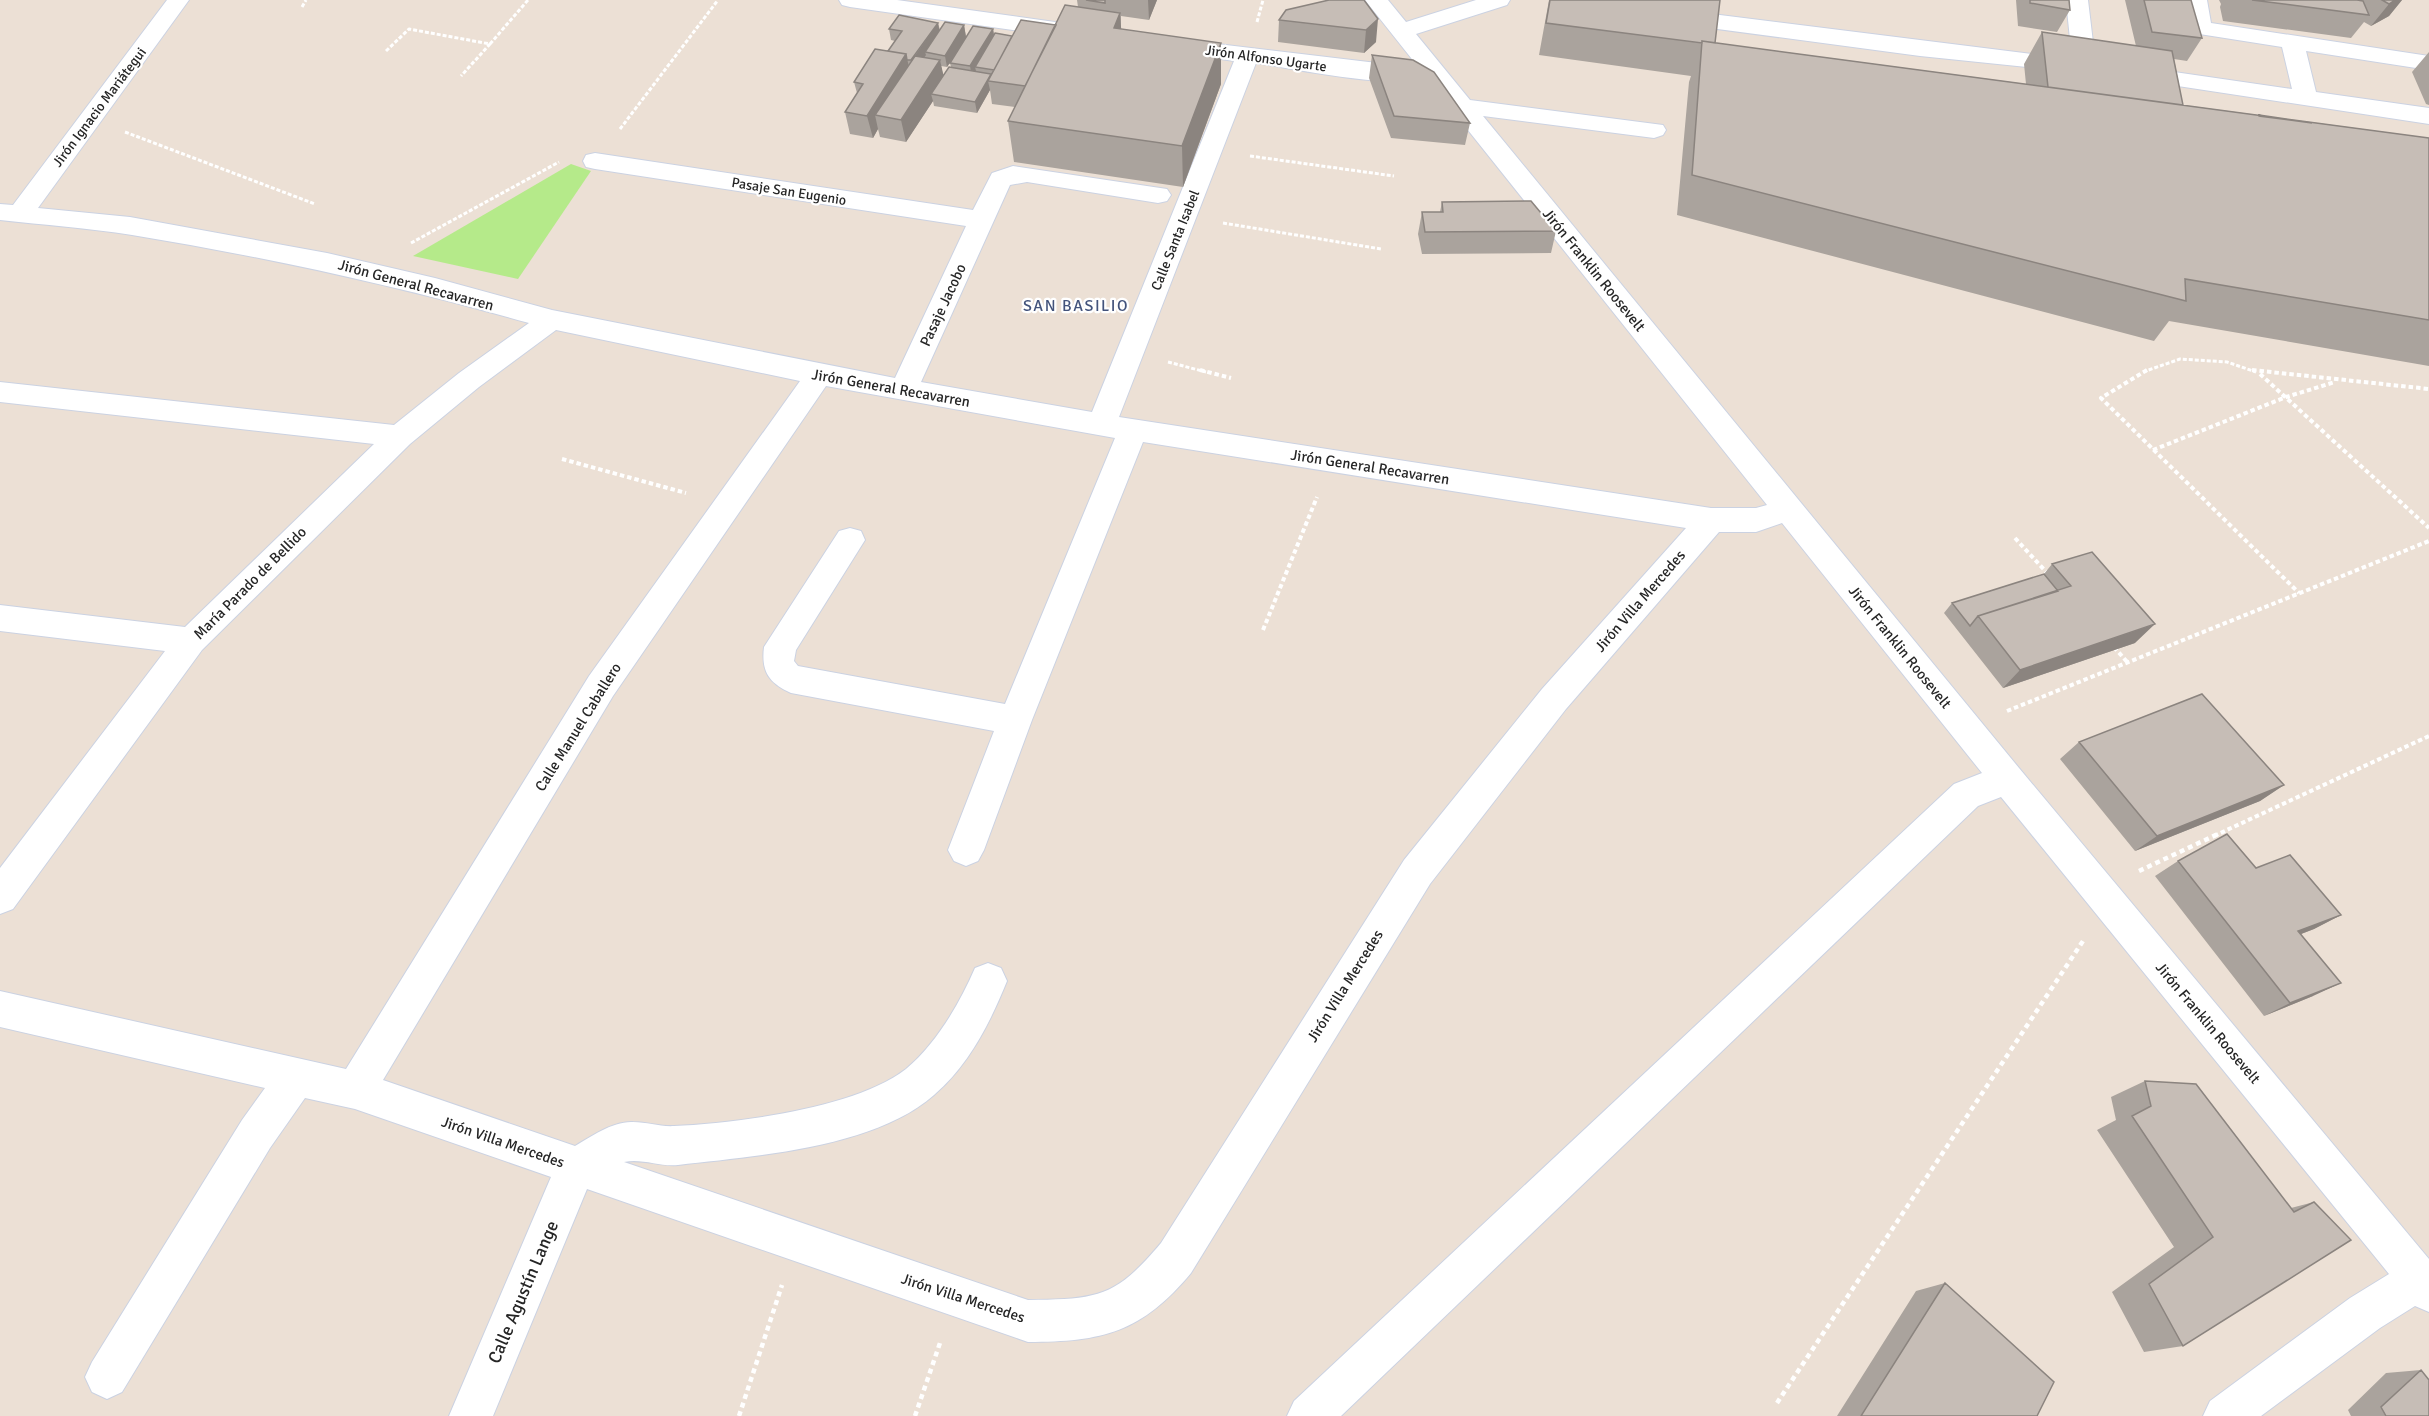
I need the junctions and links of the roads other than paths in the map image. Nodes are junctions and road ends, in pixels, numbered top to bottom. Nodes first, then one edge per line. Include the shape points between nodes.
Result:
1 (178, 0) edge
2 (850, 0) edge
3 (1376, 0) edge
4 (1499, 0) edge
5 (2076, 0) edge
6 (2196, 0) edge
7 (1652, 14) edge
8 (1402, 31) junction
9 (1084, 33) edge
10 (2292, 40) junction
11 (1154, 43) edge
12 (1247, 56) junction
13 (2429, 63) edge
14 (2084, 68) junction
15 (1433, 70) junction
16 (2306, 98) junction
17 (1462, 105) junction
18 (2429, 116) edge
19 (1654, 130) dead end
20 (595, 161) dead end
21 (1158, 195) dead end
22 (10, 213) edge
23 (982, 220) junction
24 (552, 320) junction
25 (819, 375) junction
26 (903, 390) junction
27 (0, 392) edge
28 (1102, 424) junction
29 (1133, 429) junction
30 (400, 436) junction
31 (1788, 510) junction
32 (1711, 520) junction
33 (850, 540) dead end
34 (0, 618) edge
35 (191, 641) junction
36 (1015, 720) junction
37 (2007, 779) junction
38 (966, 850) dead end
39 (0, 897) edge
40 (987, 981) dead end
41 (0, 1008) edge
42 (296, 1077) junction
43 (355, 1090) junction
44 (576, 1167) junction
45 (2424, 1285) edge
46 (107, 1377) dead end
47 (2244, 1410) edge
48 (471, 1416) edge
49 (1309, 1416) edge

1 - 22 street, Jirón Ignacio Mariátegui via 90,119
2 - 9 street
3 - 8 street, Jirón Franklin Roosevelt
4 - 8 street
5 - 14 street
6 - 10 street via 2200,28
7 - 14 street
8 - 15 street, Jirón Franklin Roosevelt
10 - 13 street
10 - 16 street
11 - 12 street, Jirón Alfonso Ugarte
12 - 15 street, Jirón Alfonso Ugarte via 1389,74
12 - 28 street, Calle Santa Isabel
14 - 16 street
15 - 17 street, Jirón Franklin Roosevelt
16 - 18 street
17 - 19 street
17 - 31 street, Jirón Franklin Roosevelt
20 - 23 street, Pasaje San Eugenio
21 - 23 street, Pasaje Jacobo via 1014,174 1001,179
22 - 24 street, Jirón General Recavarren via 129,226 363,270
23 - 26 street, Pasaje Jacobo
24 - 25 street, Jirón General Recavarren
24 - 30 street, María Parado de Bellido
25 - 26 street, Jirón General Recavarren
25 - 43 street, Calle Manuel Caballero via 601,686
26 - 28 street, Jirón General Recavarren
27 - 30 street
28 - 29 street, Jirón General Recavarren
29 - 32 street, Jirón General Recavarren
29 - 36 street
30 - 35 street, María Parado de Bellido
31 - 32 street, Jirón General Recavarren via 1756,520
31 - 37 street, Jirón Franklin Roosevelt
32 - 44 street, Jirón Villa Mercedes via 1554,699 1416,872 1176,1258 1142,1295 1109,1312 1065,1321 1028,1321
33 - 36 street via 780,647 778,663 787,676 803,683
34 - 35 street
35 - 39 street, María Parado de Bellido
36 - 38 street
37 - 45 street, Jirón Franklin Roosevelt
37 - 49 street via 1966,795
40 - 44 street via 974,1015 949,1049 920,1082 879,1107 823,1125 742,1138 672,1146 617,1144
41 - 42 street, Jirón Villa Mercedes
42 - 43 street, Jirón Villa Mercedes
42 - 46 street via 256,1134
43 - 44 street, Jirón Villa Mercedes
44 - 48 street, Calle Agustín Lange
45 - 47 street

